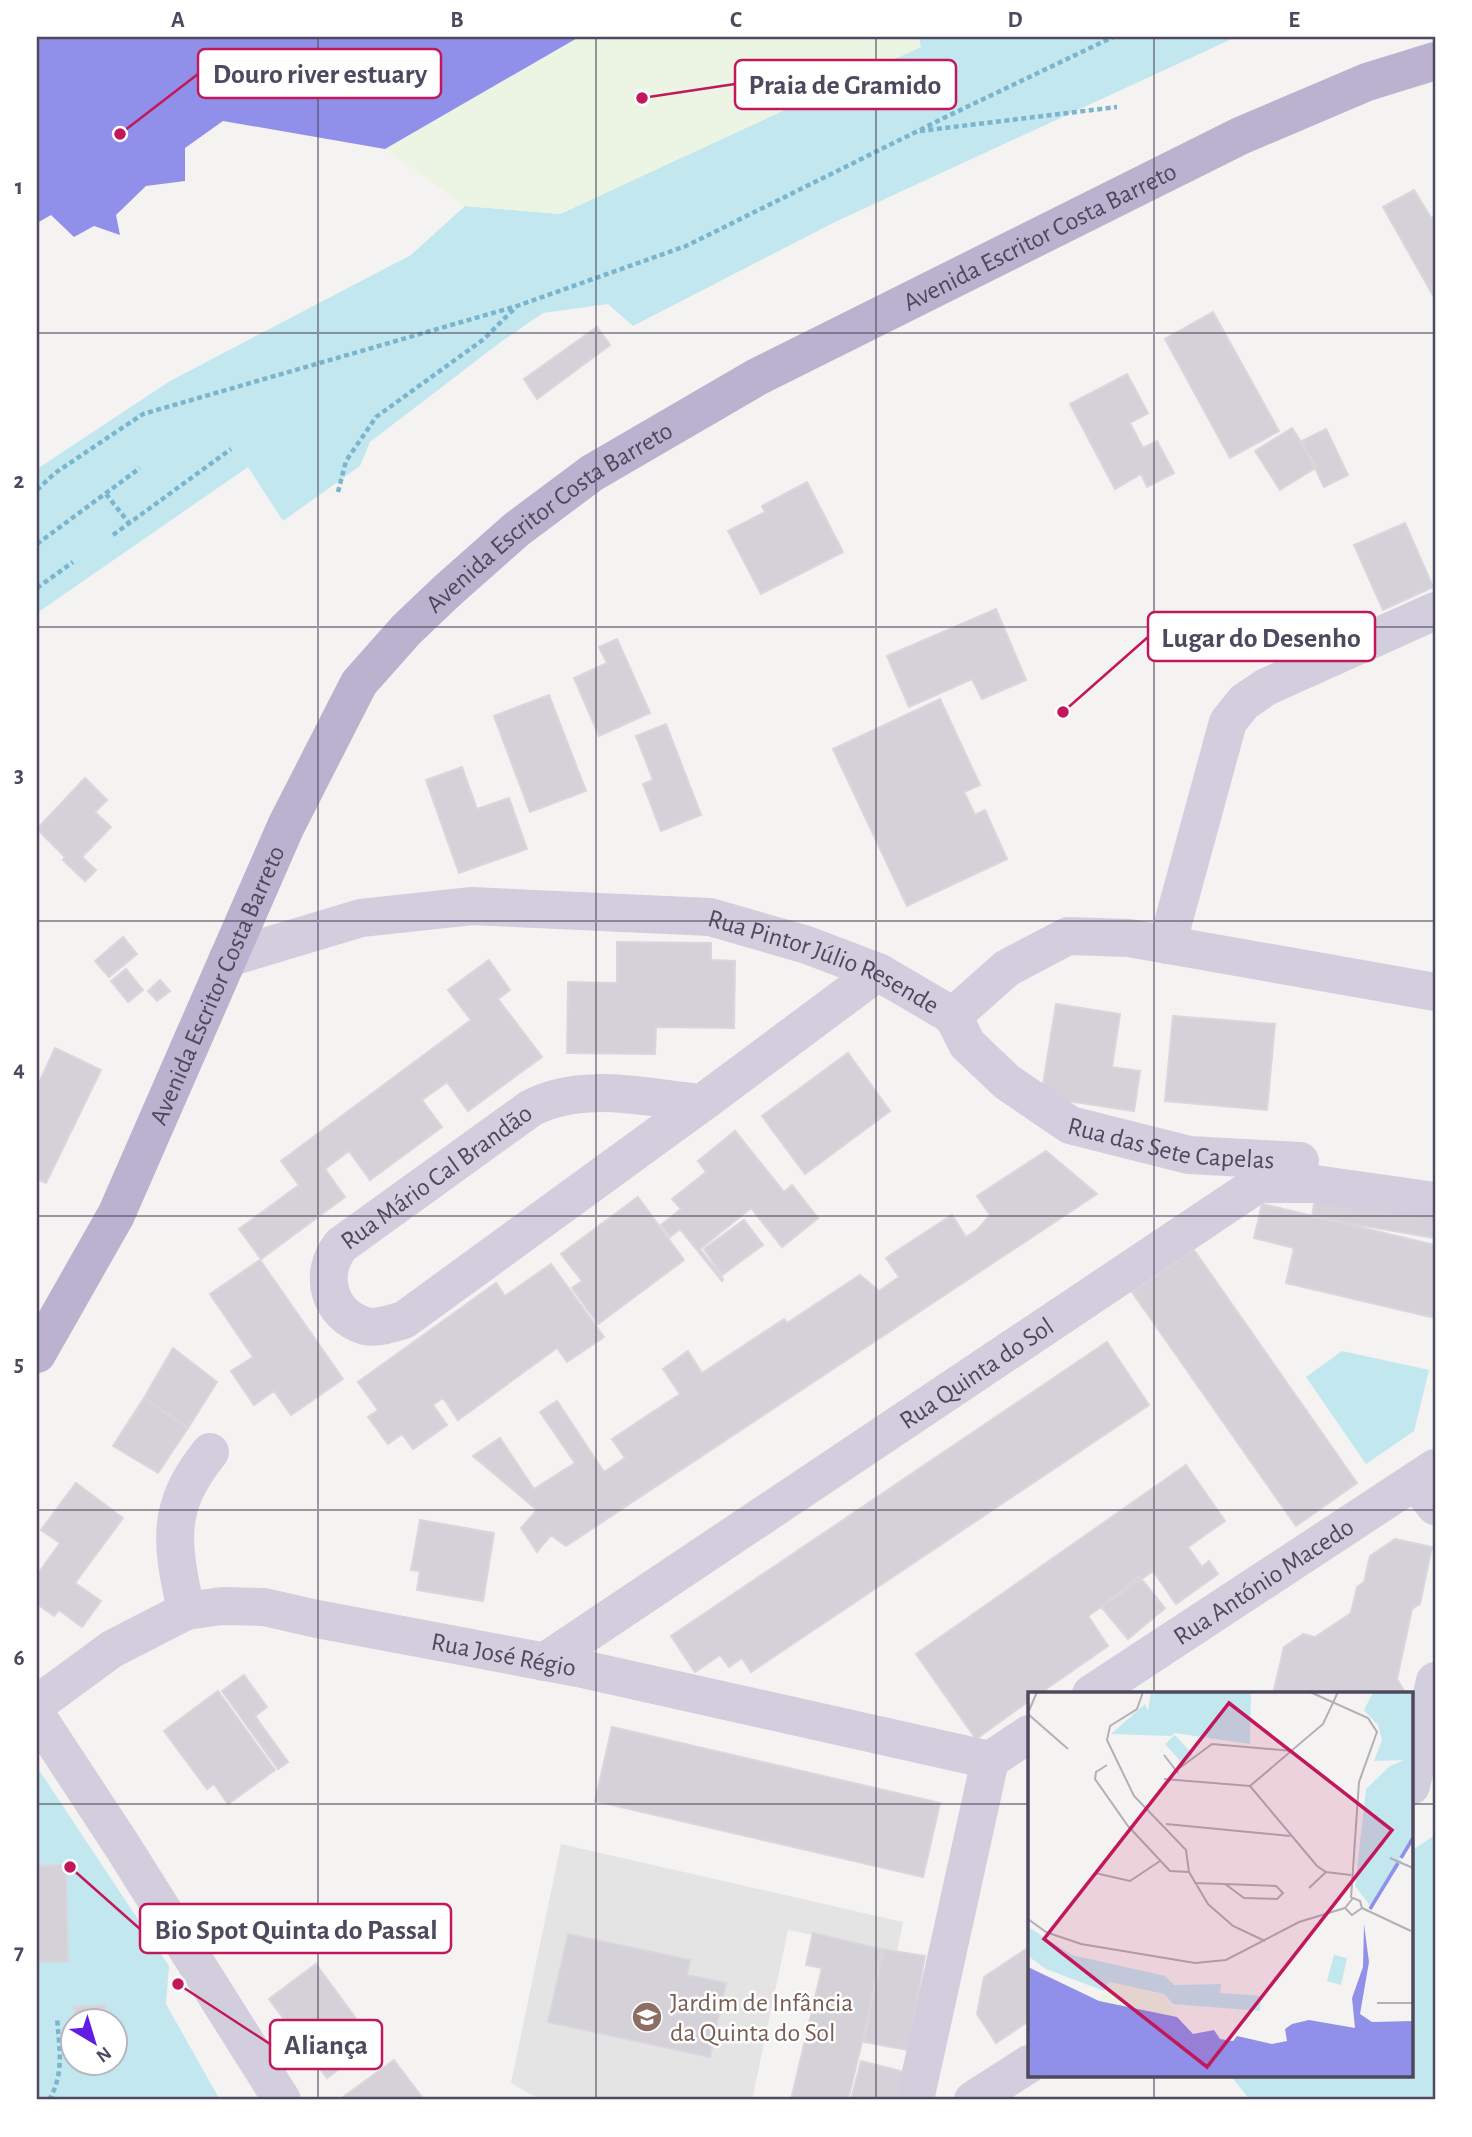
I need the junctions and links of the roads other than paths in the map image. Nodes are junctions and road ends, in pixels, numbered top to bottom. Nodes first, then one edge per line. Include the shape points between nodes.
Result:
1 (1435, 61) edge
2 (1435, 611) edge
3 (1167, 945) junction
4 (228, 958) junction
5 (878, 972) junction
6 (1435, 992) edge
7 (953, 1016) junction
8 (702, 1102) junction
9 (1435, 1175) edge
10 (1435, 1201) edge
11 (37, 1354) edge
12 (209, 1452) dead end
13 (1429, 1485) edge
14 (186, 1611) junction
15 (544, 1661) junction
16 (1435, 1681) edge
17 (1094, 1692) edge
18 (37, 1704) edge
19 (37, 1716) edge
20 (1028, 1735) edge
21 (990, 1760) junction
22 (1412, 1782) edge
23 (1028, 2065) edge
24 (282, 2100) edge
25 (915, 2100) edge
26 (973, 2100) edge

1 - 4 main road, Avenida Escritor Costa Barreto via 1367,82 1240,136 757,377 592,473 517,529 447,591 359,683 286,826
2 - 3 street via 1266,687 1244,702 1228,722
3 - 6 street, Rua Pintor Júlio Resende
3 - 7 street, Rua Pintor Júlio Resende via 1129,938 1068,936 1007,968
4 - 5 street, Rua Pintor Júlio Resende via 361,918 472,906 710,917 807,945
4 - 11 main road, Avenida Escritor Costa Barreto via 116,1215
5 - 7 street, Rua Pintor Júlio Resende
5 - 8 street, Rua Mário Cal Brandão
7 - 9 street, Rua das Sete Capelas via 967,1044 997,1072 1070,1125 1189,1155
8 - 8 street, Rua Mário Cal Brandão via 594,1093 570,1094 531,1108 341,1245 327,1273 335,1304 367,1326 404,1320
10 - 15 street, Rua Quinta do Sol via 1315,1184 1258,1184
12 - 14 street via 175,1516 175,1560
13 - 17 street, Rua António Macedo
14 - 15 street, Rua José Régio via 264,1607
14 - 18 street, Rua José Régio via 112,1649
15 - 21 street, Rua José Régio
16 - 22 street
19 - 24 street
20 - 21 street
21 - 25 street
23 - 26 street

